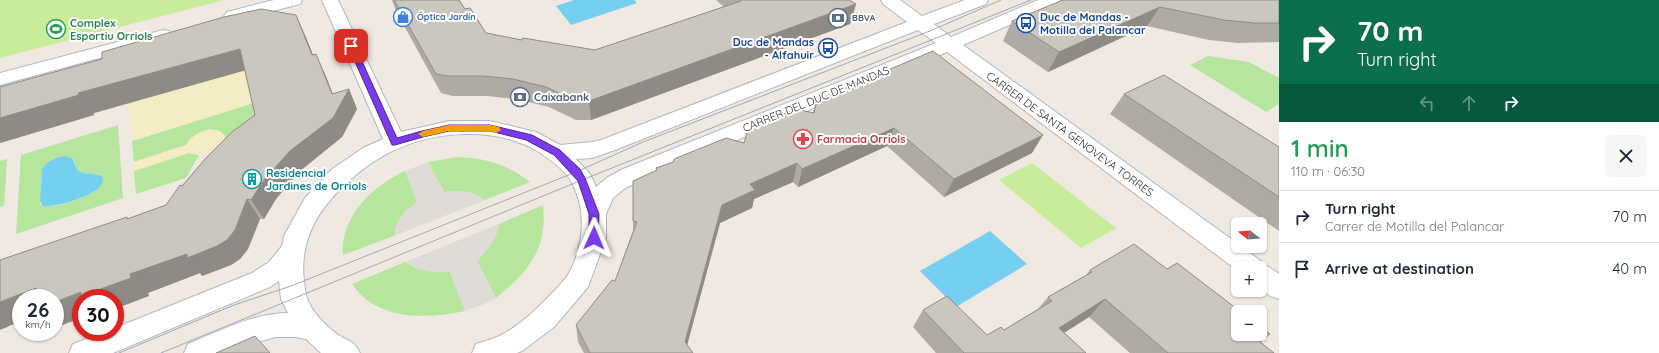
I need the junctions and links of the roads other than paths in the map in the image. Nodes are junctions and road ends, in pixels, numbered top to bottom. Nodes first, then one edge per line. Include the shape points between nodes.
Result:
1 (294, 0) edge
2 (330, 0) edge
3 (889, 0) edge
4 (980, 0) edge
5 (1052, 0) edge
6 (219, 20) edge
7 (919, 23) junction
8 (182, 30) edge
9 (948, 45) junction
10 (0, 79) edge
11 (401, 140) junction
12 (557, 152) junction
13 (594, 214) junction
14 (292, 251) junction
15 (1242, 261) edge
16 (1267, 279) edge
17 (1279, 288) edge
18 (313, 329) junction
19 (511, 347) edge
20 (83, 353) edge
21 (198, 353) edge
22 (346, 353) edge
23 (486, 353) edge

1 - 6 street
2 - 11 street
3 - 7 street, CARRER DE SANTA GENOVEVA TORRES
4 - 7 street
5 - 9 street, CARRER DEL DUC DE MANDAS
7 - 9 street, CARRER DE SANTA GENOVEVA TORRES
7 - 12 street via 608,145 592,150
8 - 10 street
9 - 13 street, CARRER DEL DUC DE MANDAS via 631,175 604,193
9 - 15 street, CARRER DE SANTA GENOVEVA TORRES
11 - 12 street via 449,128 490,128 529,137
11 - 14 street via 371,153 339,176 313,204 296,236
12 - 13 street via 582,180
13 - 19 street via 594,238 579,280 545,319
14 - 18 street via 290,267 294,299
14 - 20 street via 278,269 261,280
16 - 17 street
18 - 21 street via 295,325 275,325 241,335
18 - 22 street via 330,344
19 - 23 street

